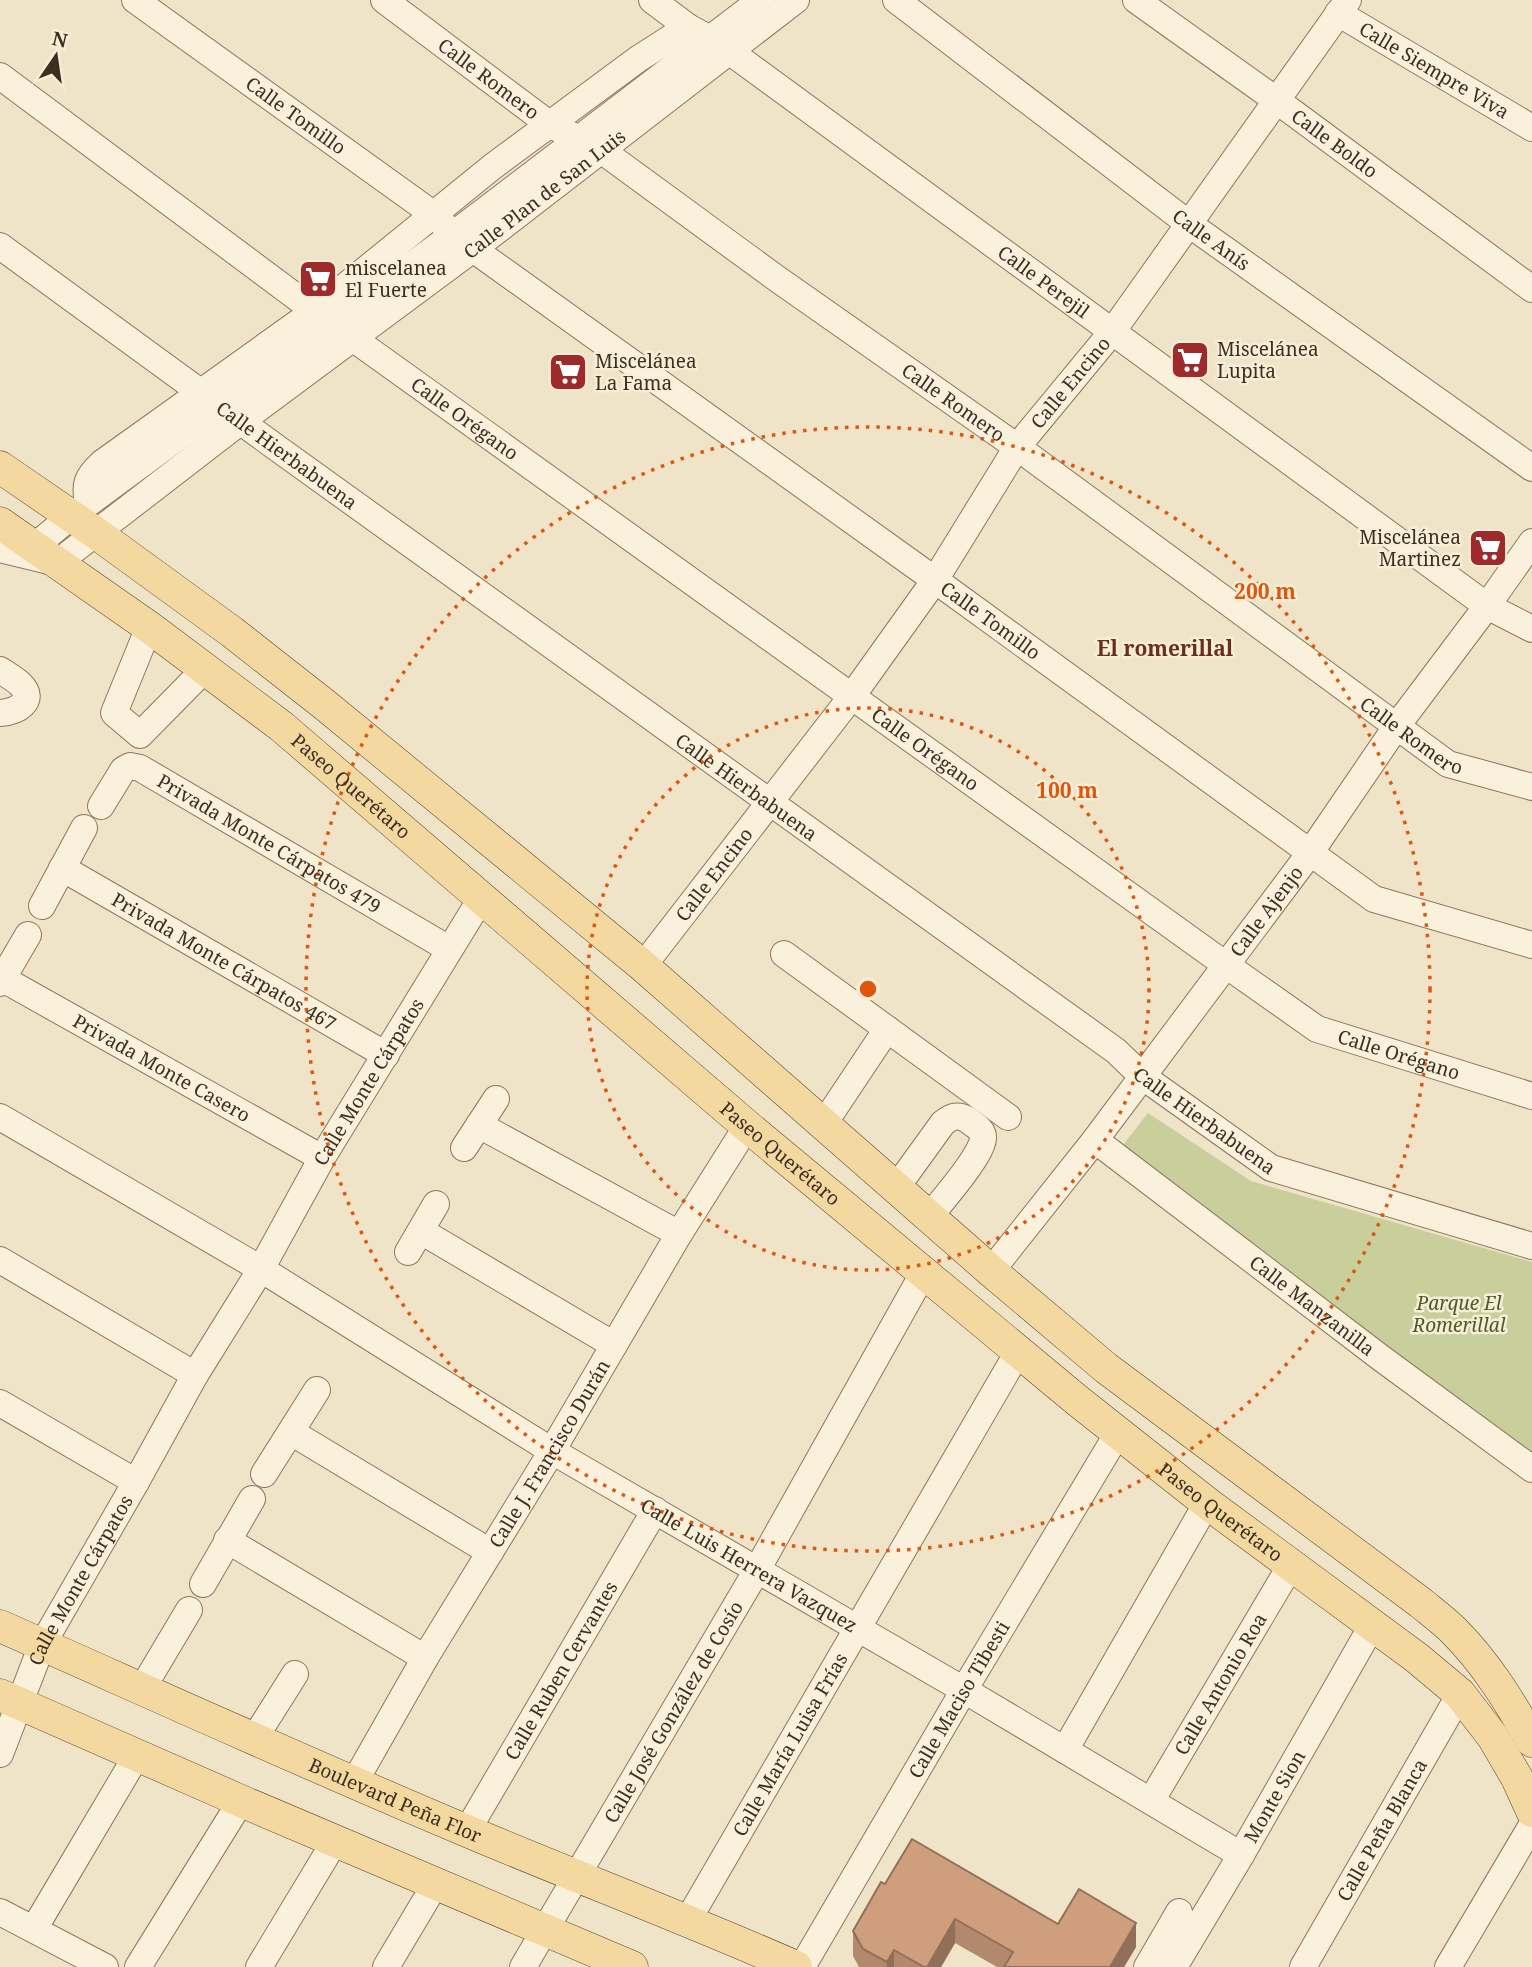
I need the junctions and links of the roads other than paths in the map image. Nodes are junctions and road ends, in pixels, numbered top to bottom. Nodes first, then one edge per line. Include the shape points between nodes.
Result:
1 (135, 0) edge
2 (384, 0) edge
3 (652, 0) edge
4 (761, 0) edge
5 (796, 0) edge
6 (896, 0) edge
7 (1136, 0) edge
8 (1343, 7) edge
9 (1167, 10) edge
10 (709, 39) junction
11 (0, 76) edge
12 (1276, 100) junction
13 (549, 124) junction
14 (1532, 128) edge
15 (590, 144) junction
16 (433, 214) junction
17 (1189, 224) junction
18 (464, 241) junction
19 (0, 246) edge
20 (1532, 289) edge
21 (333, 324) junction
22 (1112, 332) junction
23 (220, 407) junction
24 (1017, 447) junction
25 (0, 467) edge
26 (1532, 468) edge
27 (85, 517) junction
28 (0, 523) edge
29 (1532, 542) edge
30 (0, 549) edge
31 (46, 555) junction
32 (935, 580) junction
33 (1487, 606) junction
34 (149, 627) junction
35 (1532, 629) edge
36 (205, 669) junction
37 (0, 670) edge
38 (852, 696) junction
39 (0, 713) edge
40 (1396, 727) junction
41 (1532, 787) edge
42 (767, 803) junction
43 (101, 807) dead end
44 (84, 828) dead end
45 (1310, 853) junction
46 (62, 868) junction
47 (482, 897) junction
48 (42, 906) dead end
49 (28, 935) dead end
50 (1532, 945) edge
51 (449, 949) junction
52 (784, 954) dead end
53 (1226, 965) junction
54 (642, 966) junction
55 (1, 981) edge
56 (887, 1030) junction
57 (386, 1055) junction
58 (1142, 1076) junction
59 (1532, 1096) edge
60 (496, 1098) dead end
61 (0, 1117) edge
62 (1008, 1117) dead end
63 (479, 1125) junction
64 (823, 1125) junction
65 (747, 1126) junction
66 (1095, 1140) junction
67 (464, 1148) dead end
68 (322, 1158) junction
69 (896, 1188) junction
70 (436, 1204) dead end
71 (929, 1217) junction
72 (679, 1234) junction
73 (1532, 1246) edge
74 (0, 1261) edge
75 (261, 1269) junction
76 (991, 1271) junction
77 (924, 1272) junction
78 (614, 1345) junction
79 (1018, 1352) junction
80 (1106, 1368) junction
81 (195, 1375) junction
82 (317, 1390) dead end
83 (1078, 1401) junction
84 (0, 1403) edge
85 (291, 1432) junction
86 (1118, 1433) junction
87 (552, 1451) junction
88 (1532, 1469) edge
89 (264, 1474) dead end
90 (136, 1482) junction
91 (251, 1499) dead end
92 (1208, 1503) junction
93 (654, 1510) junction
94 (227, 1540) junction
95 (490, 1552) junction
96 (1291, 1565) junction
97 (757, 1570) junction
98 (203, 1584) dead end
99 (189, 1610) dead end
100 (1373, 1624) junction
101 (0, 1626) edge
102 (858, 1629) junction
103 (42, 1645) junction
104 (425, 1658) junction
105 (295, 1674) dead end
106 (142, 1689) junction
107 (964, 1690) junction
108 (1460, 1694) junction
109 (9, 1699) edge
110 (254, 1739) junction
111 (1532, 1741) edge
112 (1065, 1750) junction
113 (0, 1754) edge
114 (137, 1755) junction
115 (354, 1783) junction
116 (241, 1801) junction
117 (1152, 1801) junction
118 (1532, 1811) edge
119 (1532, 1825) edge
120 (467, 1831) junction
121 (335, 1841) junction
122 (1241, 1854) junction
123 (576, 1876) junction
124 (436, 1883) junction
125 (1179, 1912) dead end
126 (0, 1913) edge
127 (688, 1920) junction
128 (34, 1929) junction
129 (545, 1930) junction
130 (105, 1967) edge
131 (138, 1967) edge
132 (259, 1967) edge
133 (386, 1967) edge
134 (523, 1967) edge
135 (632, 1967) edge
136 (796, 1967) edge
137 (802, 1967) edge
138 (1147, 1967) edge
139 (1174, 1967) edge
140 (1303, 1967) edge
141 (1448, 1967) edge

1 - 16 street, Calle Tomillo
2 - 13 street, Calle Romero
3 - 10 street, Calle Perejil
4 - 10 street, Calle Plan de San Luis
5 - 10 street, Calle Plan de San Luis
6 - 17 street, Calle Anís
7 - 9 street, Calle Boldo
8 - 12 street, Calle Encino
8 - 14 street, Calle Siempre Viva
9 - 12 street, Calle Boldo
10 - 13 street via 638,59
10 - 15 street, Calle Plan de San Luis
10 - 22 street, Calle Perejil
11 - 21 street, Calle Orégano
12 - 17 street, Calle Encino
12 - 20 street, Calle Boldo
13 - 15 street, Calle Romero
13 - 16 street
15 - 18 street, Calle Plan de San Luis
15 - 24 street, Calle Romero
16 - 18 street, Calle Tomillo
16 - 21 street
17 - 22 street, Calle Encino
17 - 26 street, Calle Anís
18 - 21 street, Calle Plan de San Luis
18 - 32 street, Calle Tomillo
19 - 23 street, Calle Hierbabuena
21 - 23 street, Calle Plan de San Luis
21 - 23 street
21 - 38 street, Calle Orégano
22 - 24 street, Calle Encino
22 - 33 street, Calle Perejil
23 - 27 street, Calle Plan de San Luis
23 - 27 street via 102,463 91,472 85,488
23 - 42 street, Calle Hierbabuena
24 - 32 street, Calle Encino
24 - 40 street, Calle Romero
25 - 27 main road
27 - 31 street, Calle Plan de San Luis
27 - 54 main road via 315,697
28 - 31 main road, Paseo Querétaro
29 - 33 street, Calle Ajenjo
30 - 31 street
31 - 34 main road, Paseo Querétaro
32 - 38 street, Calle Encino
32 - 45 street, Calle Tomillo
33 - 35 street, Calle Perejil
33 - 40 street, Calle Ajenjo
34 - 36 main road, Paseo Querétaro
34 - 36 street via 114,713 140,735
36 - 47 main road, Paseo Querétaro via 281,726
37 - 39 street via 22,685 26,696 23,706
38 - 42 street, Calle Encino
38 - 53 street, Calle Orégano
40 - 41 street, Calle Romero via 1448,764
40 - 45 street, Calle Ajenjo
42 - 54 street, Calle Encino
42 - 58 street, Calle Hierbabuena via 1116,1051
43 - 51 street, Privada Monte Cárpatos 479 via 123,770 140,768
44 - 46 street
45 - 50 street, Calle Tomillo via 1374,899
45 - 53 street, Calle Ajenjo
46 - 48 street
46 - 57 street, Privada Monte Cárpatos 467
47 - 51 street, Calle Monte Cárpatos
47 - 65 main road, Paseo Querétaro
49 - 55 street, Privada Monte Casero
51 - 57 street, Calle Monte Cárpatos
52 - 56 street
53 - 58 street, Calle Ajenjo
53 - 59 street, Calle Orégano via 1317,1029
54 - 64 main road
55 - 68 street, Privada Monte Casero
56 - 62 street
56 - 64 street
57 - 68 street, Calle Monte Cárpatos
58 - 66 street, Calle Ajenjo
58 - 73 street, Calle Hierbabuena via 1271,1168
60 - 63 street
61 - 75 street
63 - 67 street
63 - 72 street
64 - 69 main road
65 - 72 street, Calle J. Francisco Durán
65 - 77 main road, Paseo Querétaro
66 - 76 street, Calle Ajenjo
66 - 88 street, Calle Manzanilla
68 - 75 street, Calle Monte Cárpatos
69 - 71 main road
69 - 71 street via 951,1117 959,1116 980,1130 983,1144 975,1158
70 - 78 street via 414,1241
71 - 76 main road
72 - 78 street, Calle J. Francisco Durán
74 - 81 street
75 - 81 street, Calle Monte Cárpatos
75 - 87 street, Calle Luis Herrera Vazquez
76 - 80 main road
77 - 79 main road, Paseo Querétaro
77 - 97 street, Calle José González de Cosío
78 - 87 street, Calle J. Francisco Durán
79 - 83 main road, Paseo Querétaro
79 - 102 street, Calle María Luisa Frías
80 - 83 main road
80 - 111 main road via 1453,1630 1482,1662
81 - 90 street, Calle Monte Cárpatos
82 - 85 street
83 - 86 main road, Paseo Querétaro
84 - 90 street
85 - 89 street
85 - 95 street
86 - 92 main road, Paseo Querétaro
86 - 107 street, Calle Maciso Tibesti
87 - 93 street, Calle Luis Herrera Vazquez
87 - 95 street, Calle J. Francisco Durán
90 - 103 street, Calle Monte Cárpatos
91 - 94 street
92 - 96 main road, Paseo Querétaro
92 - 112 street
93 - 97 street, Calle Luis Herrera Vazquez
93 - 120 street, Calle Ruben Cervantes
94 - 98 street
94 - 104 street
95 - 104 street, Calle J. Francisco Durán
96 - 100 main road, Paseo Querétaro
96 - 117 street, Calle Antonio Roa
97 - 102 street, Calle Luis Herrera Vazquez
97 - 123 street, Calle José González de Cosío
99 - 106 street
100 - 108 main road, Paseo Querétaro
100 - 122 street, Monte Sion
101 - 103 main road, Boulevard Peña Flor
102 - 107 street, Calle Luis Herrera Vazquez
102 - 127 street, Calle María Luisa Frías
103 - 106 main road, Boulevard Peña Flor
103 - 109 street, Calle Monte Cárpatos
104 - 115 street, Calle J. Francisco Durán
105 - 110 street
106 - 110 main road, Boulevard Peña Flor
107 - 112 street, Calle Luis Herrera Vazquez
107 - 137 street, Calle Maciso Tibesti
108 - 118 main road, Paseo Querétaro via 1493,1737
108 - 140 street, Calle Peña Blanca
109 - 113 street, Calle Monte Cárpatos
109 - 114 main road
110 - 115 main road, Boulevard Peña Flor
112 - 117 street, Calle Luis Herrera Vazquez
114 - 116 main road
114 - 128 street
115 - 120 main road, Boulevard Peña Flor
116 - 121 main road
116 - 131 street
117 - 122 street, Calle Luis Herrera Vazquez
119 - 141 street
120 - 123 main road, Boulevard Peña Flor
121 - 124 main road
121 - 132 street
122 - 139 street, Monte Sion
123 - 127 main road, Boulevard Peña Flor
123 - 129 street, Calle José González de Cosío
124 - 129 main road
124 - 133 street
125 - 138 street
126 - 128 street
127 - 136 main road, Boulevard Peña Flor
128 - 130 street
129 - 134 street, Calle José González de Cosío
129 - 135 main road

